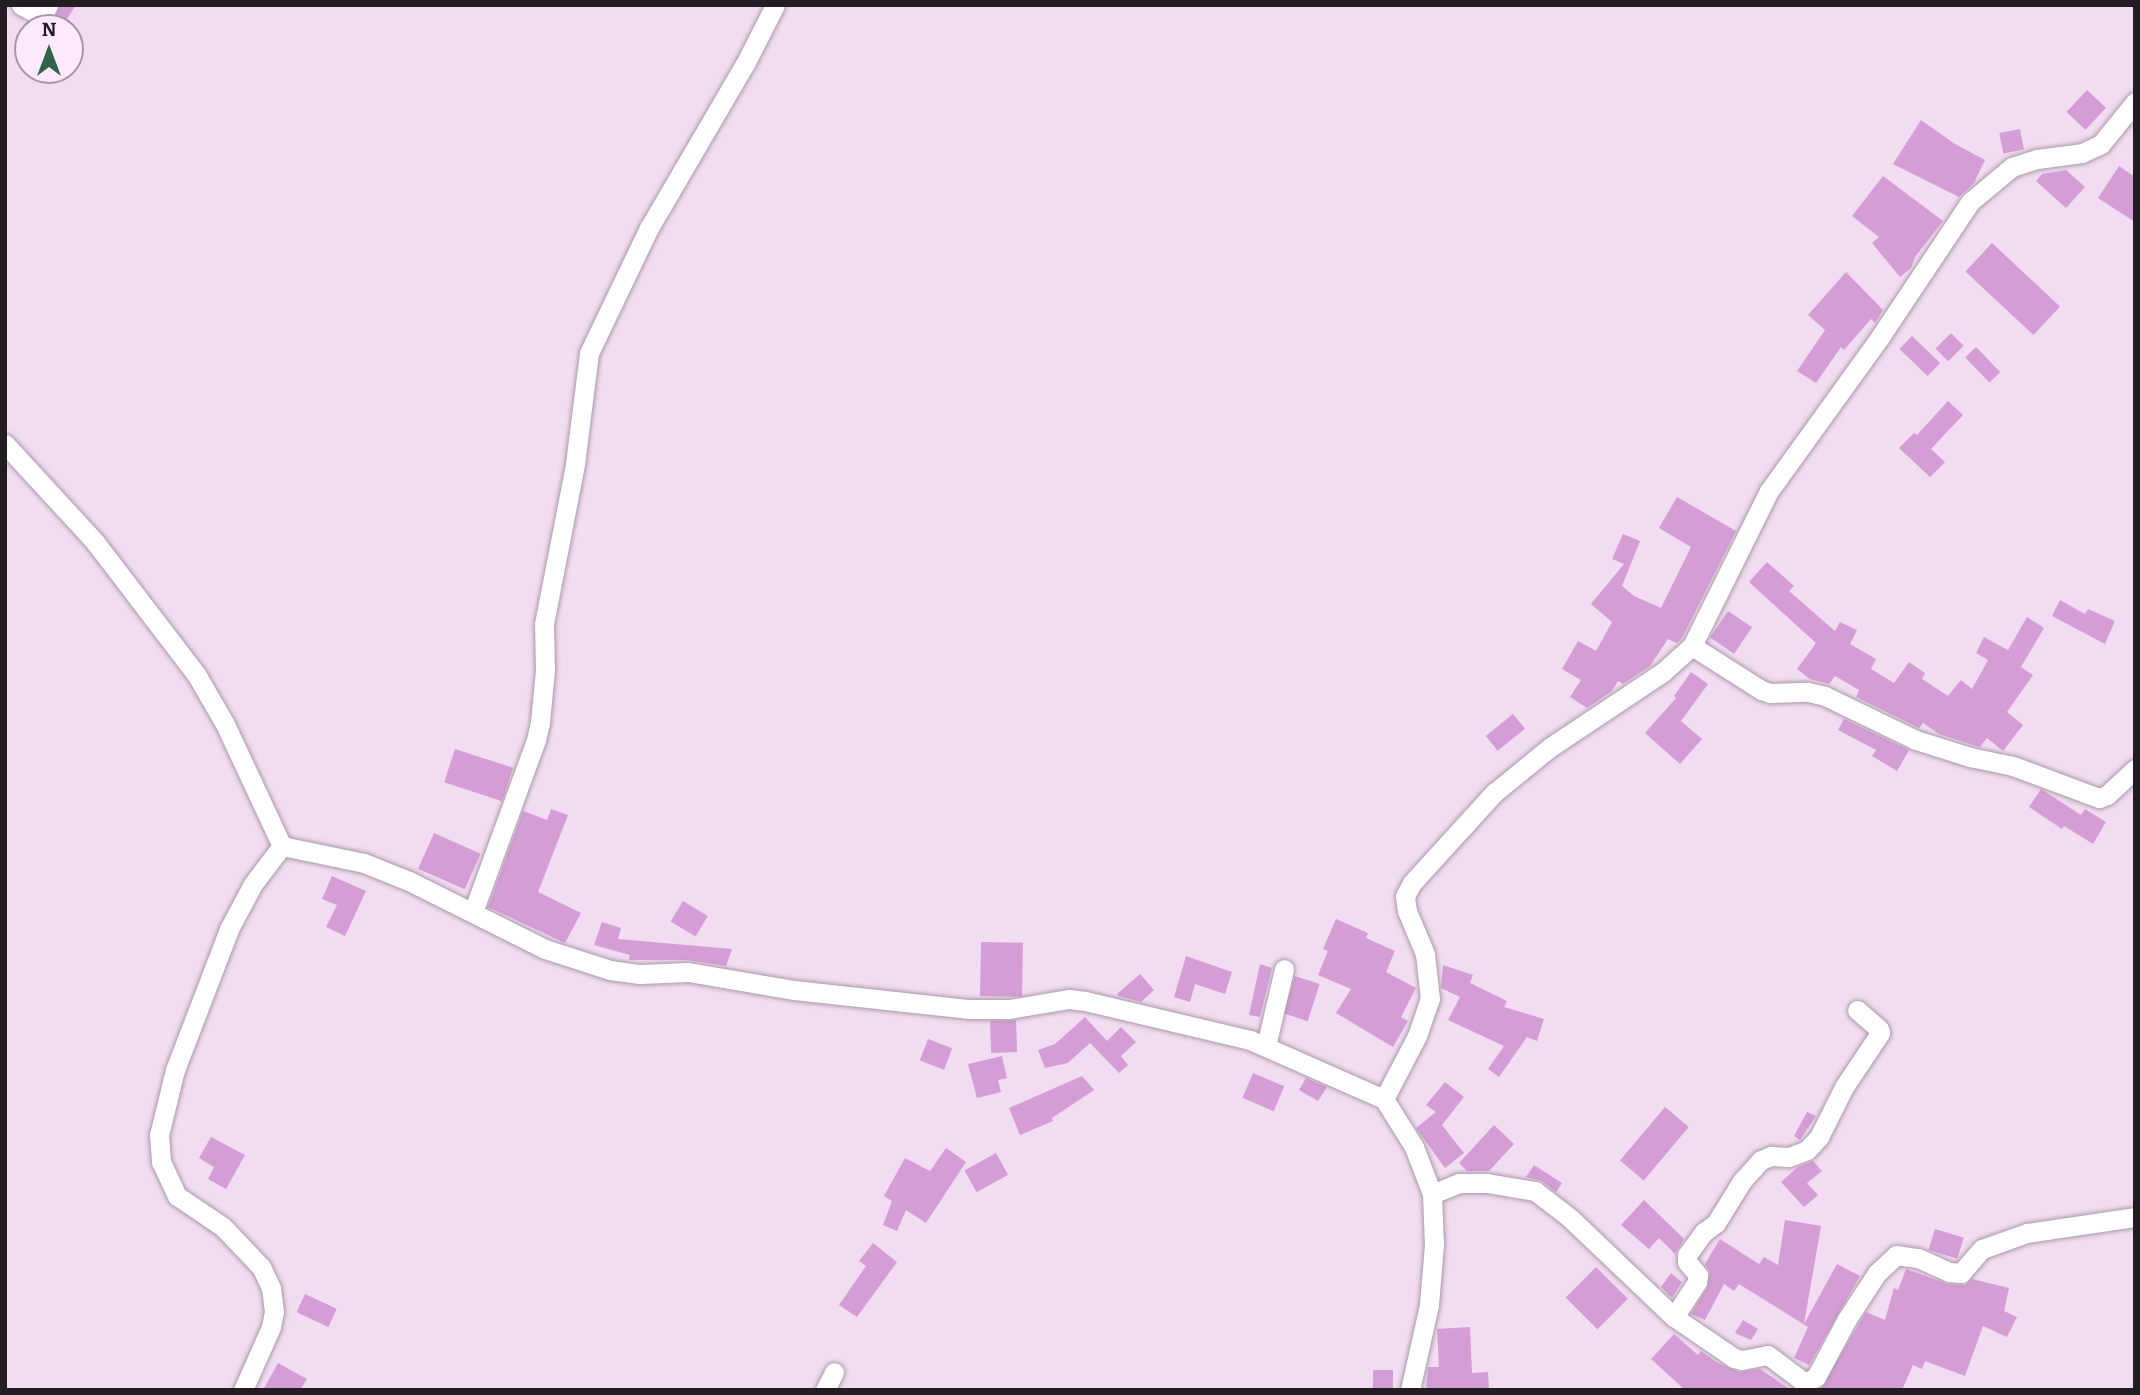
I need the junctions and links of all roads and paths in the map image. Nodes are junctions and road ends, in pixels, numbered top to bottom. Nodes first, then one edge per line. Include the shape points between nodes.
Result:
1 (21, 5) edge
2 (48, 5) edge
3 (775, 5) edge
4 (2135, 102) edge
5 (5, 444) edge
6 (1692, 646) junction
7 (2135, 769) edge
8 (282, 846) junction
9 (472, 912) junction
10 (1284, 969) dead end
11 (1857, 1010) dead end
12 (1266, 1046) junction
13 (1384, 1099) junction
14 (1432, 1194) junction
15 (2135, 1217) edge
16 (1674, 1317) junction
17 (243, 1390) edge
18 (1410, 1390) edge

1 - 2 street via 38,14
3 - 9 street via 649,228 595,335 544,624 543,701 536,740
4 - 6 street via 2101,144 2082,153 2012,167 1970,202 1769,491
5 - 8 street via 95,542 196,674 225,724
6 - 7 street via 1761,690 1825,696 1916,740 2013,766 2099,798
6 - 13 street via 1663,672 1549,748 1494,793 1412,883 1405,896 1407,911 1425,954 1430,999 1417,1036
8 - 9 street via 365,863
8 - 17 street via 253,884 229,929 175,1070 159,1135 161,1162 177,1196 223,1227 261,1267 271,1287 271,1327
9 - 12 street via 545,949 617,971 688,972 794,990 970,1009 1009,1009 1069,999 1190,1023
10 - 12 street
11 - 16 street via 1880,1033 1844,1087 1819,1137 1807,1150 1761,1160 1742,1181 1716,1223 1687,1255 1697,1282
12 - 13 street
13 - 14 street via 1414,1147
14 - 16 street via 1459,1183 1535,1191 1570,1217
14 - 18 street via 1429,1305
15 - 16 street via 2026,1233 1982,1249 1961,1273 1896,1255 1877,1273 1809,1382 1799,1380 1768,1355 1734,1358

